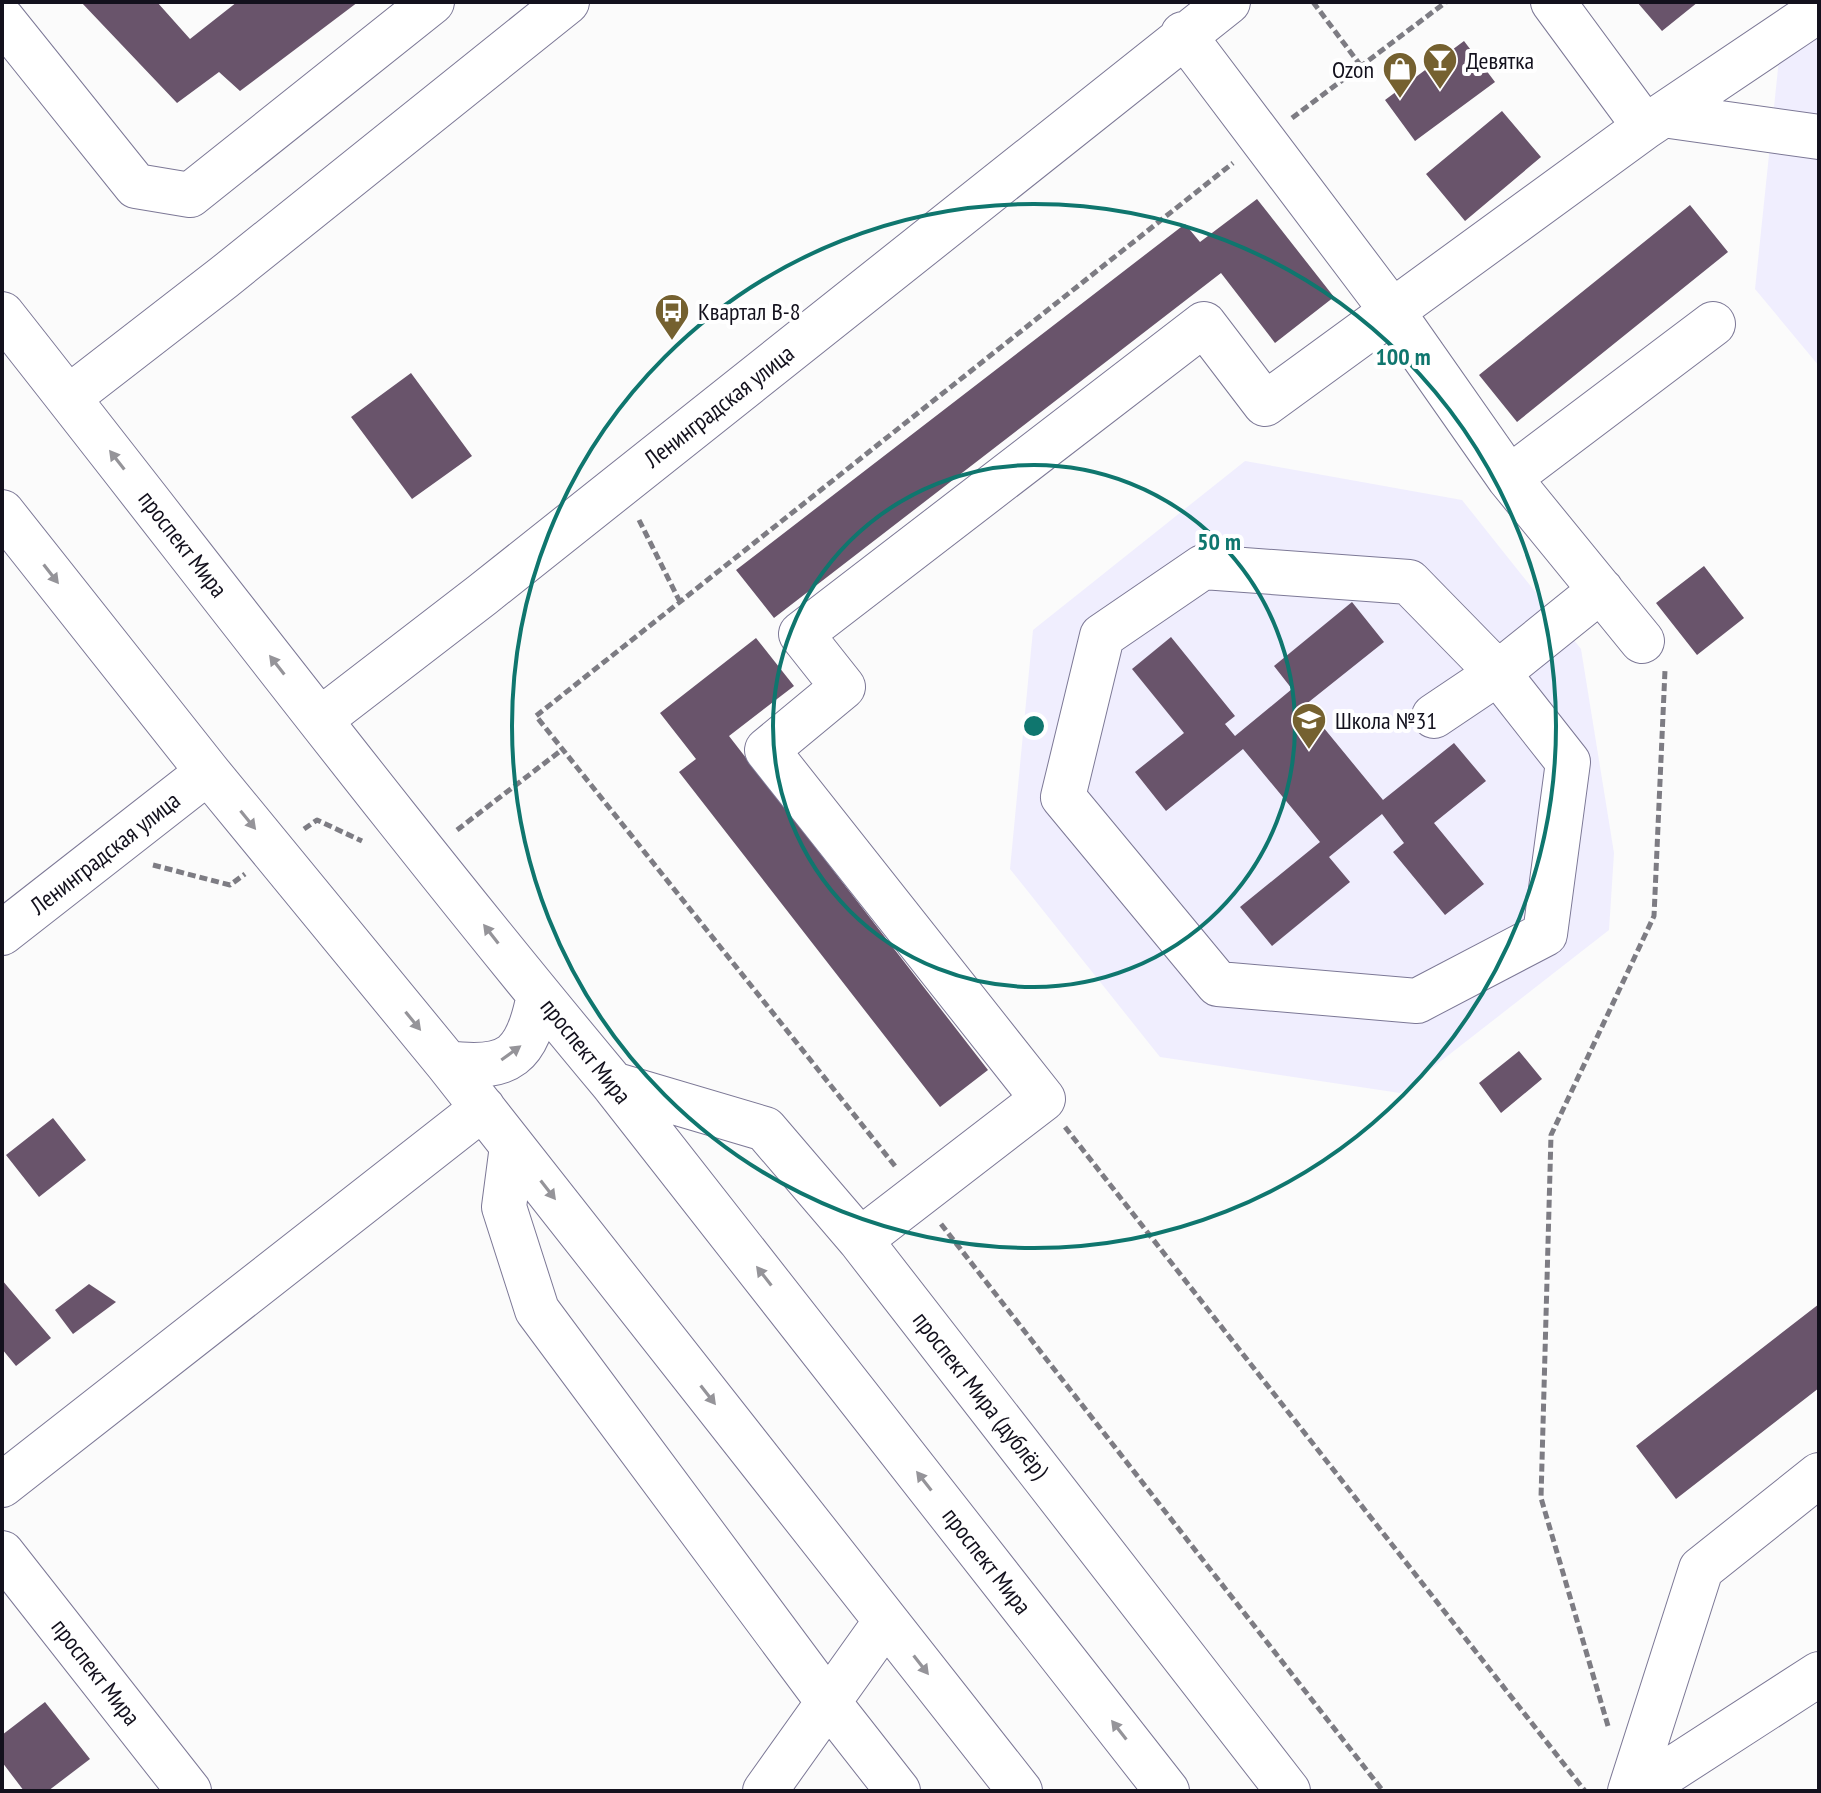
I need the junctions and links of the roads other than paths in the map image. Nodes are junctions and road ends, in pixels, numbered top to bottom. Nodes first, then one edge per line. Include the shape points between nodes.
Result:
1 (432, 2) edge
2 (567, 2) edge
3 (1226, 2) edge
4 (1553, 2) edge
5 (1819, 10) edge
6 (2, 19) edge
7 (1184, 35) junction
8 (1654, 121) junction
9 (1819, 137) edge
10 (1392, 311) junction
11 (2, 314) edge
12 (1713, 324) dead end
13 (68, 398) junction
14 (1509, 478) junction
15 (2, 512) edge
16 (1601, 590) junction
17 (1642, 641) road end
18 (1498, 673) junction
19 (317, 714) junction
20 (1434, 716) dead end
21 (208, 772) junction
22 (2, 933) edge
23 (539, 995) junction
24 (447, 1063) junction
25 (613, 1084) junction
26 (483, 1108) junction
27 (512, 1146) junction
28 (860, 1240) junction
29 (1819, 1475) edge
30 (2, 1485) edge
31 (2, 1553) edge
32 (886, 1621) junction
33 (1819, 1674) edge
34 (829, 1703) junction
35 (189, 1791) edge
36 (765, 1791) edge
37 (898, 1791) edge
38 (1020, 1791) edge
39 (1167, 1791) edge
40 (1288, 1791) edge
41 (1630, 1791) edge
42 (1638, 1791) edge

1 - 6 street via 190,195 136,186
2 - 13 street
3 - 7 street, Ленинградская улица
4 - 8 street
5 - 8 street
7 - 10 street
7 - 19 street, Ленинградская улица via 621,485
7 - 19 street via 613,471
8 - 9 street
8 - 10 street
10 - 14 street
10 - 28 street via 1265,404 1204,324 801,634 843,687 767,750 1043,1099
11 - 13 street, проспект Мира
12 - 14 street
19 -> 13 street, проспект Мира
14 - 16 street
15 -> 21 street
16 - 17 street
16 - 18 street
18 - 18 street via 1409,582 1203,567 1102,636 1063,797 1218,984 1417,1001 1545,934 1568,762
18 - 20 street
23 -> 19 street, проспект Мира
21 - 22 street, Ленинградская улица
21 -> 24 street
24 -> 23 street via 478,1067 518,1052 533,1027
23 - 25 street, проспект Мира
24 - 26 street
25 - 28 street, проспект Мира (дублёр) via 765,1129
39 -> 25 street, проспект Мира
26 - 27 street
26 - 30 street
27 -> 32 street
27 - 34 street via 504,1207 537,1310
28 - 40 street, проспект Мира (дублёр)
29 - 41 street via 1701,1569
31 - 35 street, проспект Мира
32 - 34 street
32 -> 38 street
33 - 42 street
34 - 36 street
34 - 37 street

